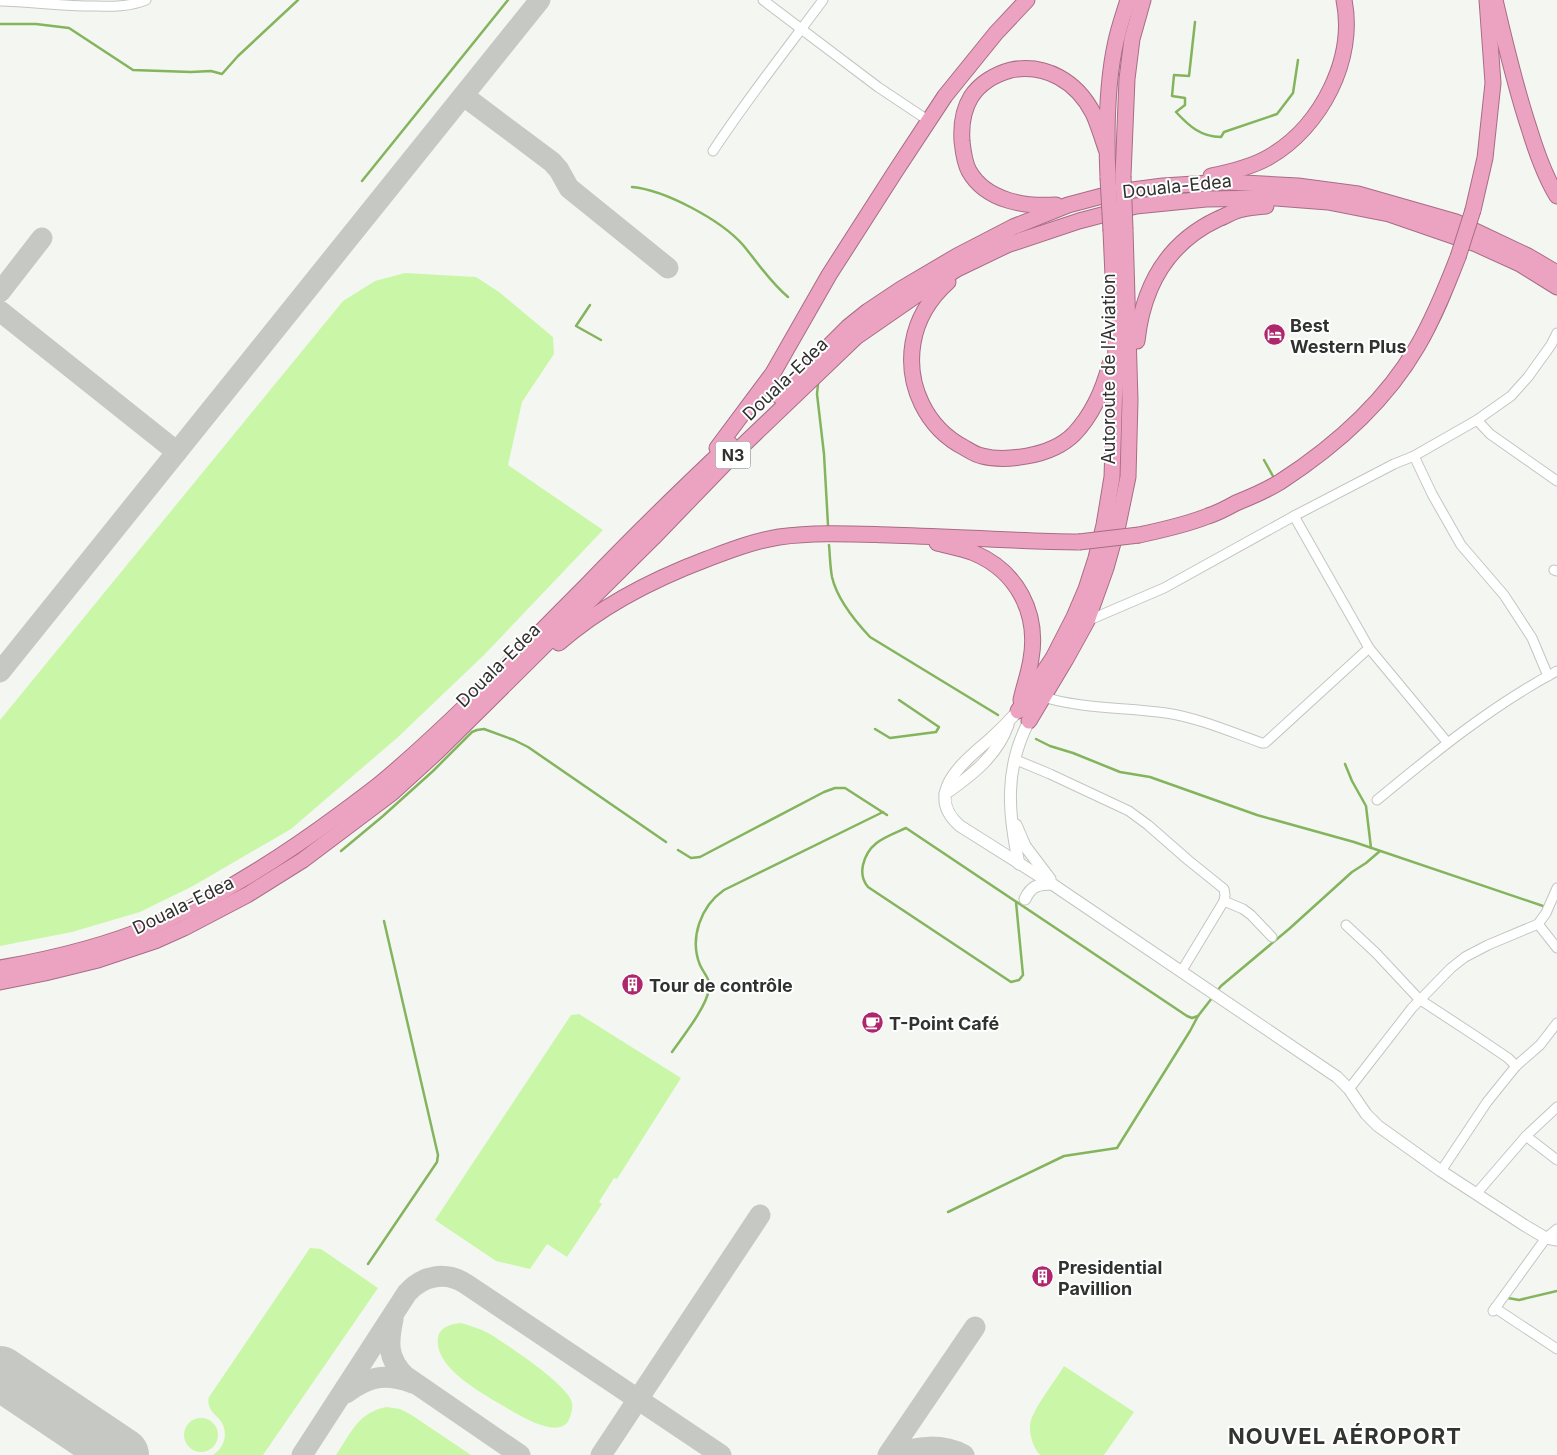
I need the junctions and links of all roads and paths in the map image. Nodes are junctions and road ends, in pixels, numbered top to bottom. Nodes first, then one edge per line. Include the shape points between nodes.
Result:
1 (146, 0) edge
2 (763, 0) edge
3 (823, 0) edge
4 (1027, 0) edge
5 (1128, 0) edge
6 (1143, 0) edge
7 (1344, 0) edge
8 (1487, 0) edge
9 (1495, 0) edge
10 (27, 1) edge
11 (0, 2) edge
12 (802, 30) junction
13 (929, 121) junction
14 (1106, 148) junction
15 (713, 151) dead end
16 (1115, 177) junction
17 (1164, 186) junction
18 (1557, 196) edge
19 (1068, 205) junction
20 (1430, 227) junction
21 (1118, 230) junction
22 (1008, 245) junction
23 (1557, 273) edge
24 (1557, 287) edge
25 (1557, 333) edge
26 (1116, 344) junction
27 (1130, 400) junction
28 (1477, 420) junction
29 (1414, 456) junction
30 (696, 476) junction
31 (1557, 481) edge
32 (1294, 516) junction
33 (905, 536) junction
34 (1087, 621) junction
35 (1368, 648) junction
36 (1553, 674) edge
37 (1037, 695) junction
38 (480, 710) junction
39 (1019, 717) junction
40 (1447, 742) junction
41 (1014, 759) junction
42 (1377, 800) dead end
43 (1010, 810) junction
44 (1019, 864) junction
45 (1056, 887) junction
46 (1557, 888) edge
47 (1024, 899) dead end
48 (1224, 901) junction
49 (1538, 924) junction
50 (1346, 926) dead end
51 (1272, 937) dead end
52 (1557, 948) edge
53 (0, 968) edge
54 (1181, 972) junction
55 (0, 982) edge
56 (1419, 1000) junction
57 (1557, 1023) edge
58 (1516, 1066) junction
59 (1349, 1089) junction
60 (1557, 1107) edge
61 (1526, 1136) junction
62 (1557, 1160) edge
63 (1441, 1171) junction
64 (1476, 1194) junction
65 (1557, 1229) edge
66 (1551, 1239) edge
67 (1557, 1349) edge

1 - 10 street via 121,6
2 - 12 street
3 - 12 street
4 - 13 highway via 996,33
5 - 14 highway, Autoroute de l'Aviation via 1116,40
6 - 16 highway, Autoroute de l'Aviation via 1131,47
7 - 17 highway via 1347,15 1345,41 1338,68 1331,92 1310,123 1269,157 1236,171
8 - 33 highway, bridge via 1493,83 1485,158 1473,210 1439,308 1386,391 1359,420 1279,482 1209,516 1177,526 1139,535 1079,542
9 - 18 highway via 1523,109 1537,152
10 - 11 street
12 - 13 street
12 - 15 street
13 - 30 highway via 829,275 773,373
14 - 16 highway, Autoroute de l'Aviation
14 - 19 highway via 1084,100 1070,84 1053,74 1025,68 1002,72 984,82 971,97 964,114 962,135 968,170 989,191 1008,201 1030,206
16 - 21 highway, Autoroute de l'Aviation, bridge
17 - 19 highway, Douala-Edea / N3 via 1118,192
17 - 23 highway, Douala-Edea / N3 via 1226,182 1298,186 1358,194 1456,222
19 - 30 highway, Douala-Edea / N3 via 1013,227 956,256 868,311 831,342
20 - 22 highway, Douala-Edea / N3 via 1389,214 1328,202 1238,198 1136,206
20 - 24 highway, Douala-Edea / N3 via 1520,264
20 - 27 highway via 1355,210 1279,204 1241,209 1209,224 1184,241 1166,259 1153,279 1139,322
21 - 26 highway, Autoroute de l'Aviation
21 - 27 highway, Autoroute de l'Aviation
22 - 26 highway via 960,272 936,293 922,315 911,356 914,384 922,406 937,427 955,443 980,456 1007,460 1054,449 1073,435 1096,404
22 - 38 highway, Douala-Edea / N3 via 957,269 856,337 743,445
25 - 28 street via 1528,377 1511,396
26 - 37 highway, Autoroute de l'Aviation via 1112,469 1104,525 1086,589
27 - 34 highway, Autoroute de l'Aviation via 1128,477 1106,568
28 - 29 street
28 - 31 street via 1490,434
29 - 32 street
29 - 36 street via 1461,545 1504,595
30 - 53 highway, Douala-Edea / N3 via 438,733 385,780 297,846 240,882 153,926 96,946
32 - 34 street via 1164,588
32 - 35 street
33 - 38 highway via 826,534 781,537 757,541 678,570 600,612 571,632
33 - 39 highway via 973,552 996,564 1012,579 1031,619 1032,638
34 - 37 highway, Autoroute de l'Aviation via 1066,659
35 - 37 street via 1265,743 1167,713 1105,708
35 - 40 street
36 - 40 street via 1515,694
37 - 39 highway, Autoroute de l'Aviation
38 - 55 highway, Douala-Edea / N3 via 392,793 303,860 247,895 184,928 132,950
39 - 41 street, Autoroute de l'Aviation via 1021,735
39 - 44 street via 986,762 945,794 946,808 953,819
40 - 42 street
41 - 43 street, Autoroute de l'Aviation
41 - 48 street via 1128,811 1224,889
43 - 44 street, Autoroute de l'Aviation
43 - 45 street via 1025,846
44 - 45 street
45 - 47 street via 1044,884 1033,887
45 - 54 street
46 - 49 street
48 - 51 street via 1251,915
48 - 54 street
49 - 52 street
49 - 56 street via 1465,957
50 - 56 street
54 - 59 street via 1337,1077
56 - 58 street
56 - 59 street
57 - 58 street via 1540,1045
58 - 63 street
59 - 63 street via 1378,1126
60 - 61 street
61 - 62 street
61 - 64 street
63 - 64 street
64 - 66 street
65 - 66 street
66 - 67 street via 1494,1310

